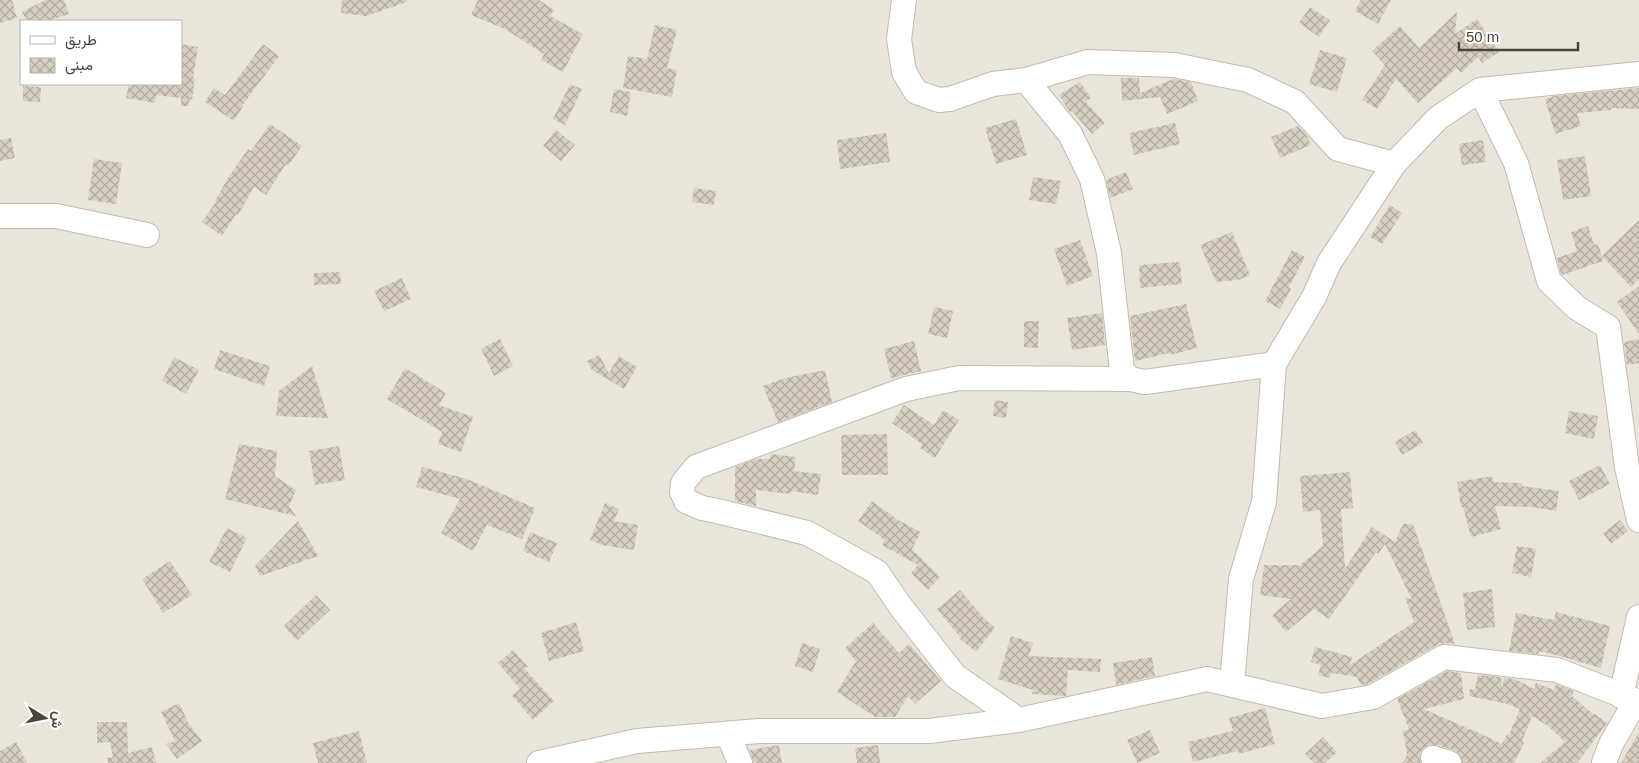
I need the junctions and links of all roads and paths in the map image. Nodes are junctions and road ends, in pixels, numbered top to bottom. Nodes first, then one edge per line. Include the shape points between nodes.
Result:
1 (904, 0) edge
2 (1639, 74) edge
3 (1026, 80) junction
4 (1480, 90) junction
5 (1394, 164) junction
6 (0, 216) edge
7 (147, 235) dead end
8 (1274, 364) junction
9 (1130, 379) junction
10 (1639, 520) edge
11 (1639, 617) edge
12 (1232, 684) junction
13 (1632, 700) edge
14 (1019, 720) junction
15 (728, 734) junction
16 (539, 763) edge
17 (740, 763) edge
18 (1604, 763) edge

1 - 3 street via 899,39 904,72 916,92 939,100 950,99 993,84
2 - 4 street
3 - 5 street via 1088,62 1174,65 1248,80 1294,102 1338,149
3 - 9 street via 1070,134 1092,179 1109,253 1122,371
4 - 5 street via 1438,118
4 - 10 street via 1516,163 1550,281 1577,308 1608,327 1627,466
5 - 8 street via 1329,263 1314,297
6 - 7 street via 56,216
8 - 9 street via 1145,382
8 - 12 street via 1264,502 1241,579
9 - 14 street via 959,378 906,389 696,467 683,483 686,501 694,505 807,533 877,572 955,676
11 - 13 street
12 - 13 street via 1322,706 1373,697 1444,657 1557,670
12 - 14 street via 1207,679
13 - 18 street
14 - 15 street via 930,731 759,731
15 - 16 street via 637,741
15 - 17 street

